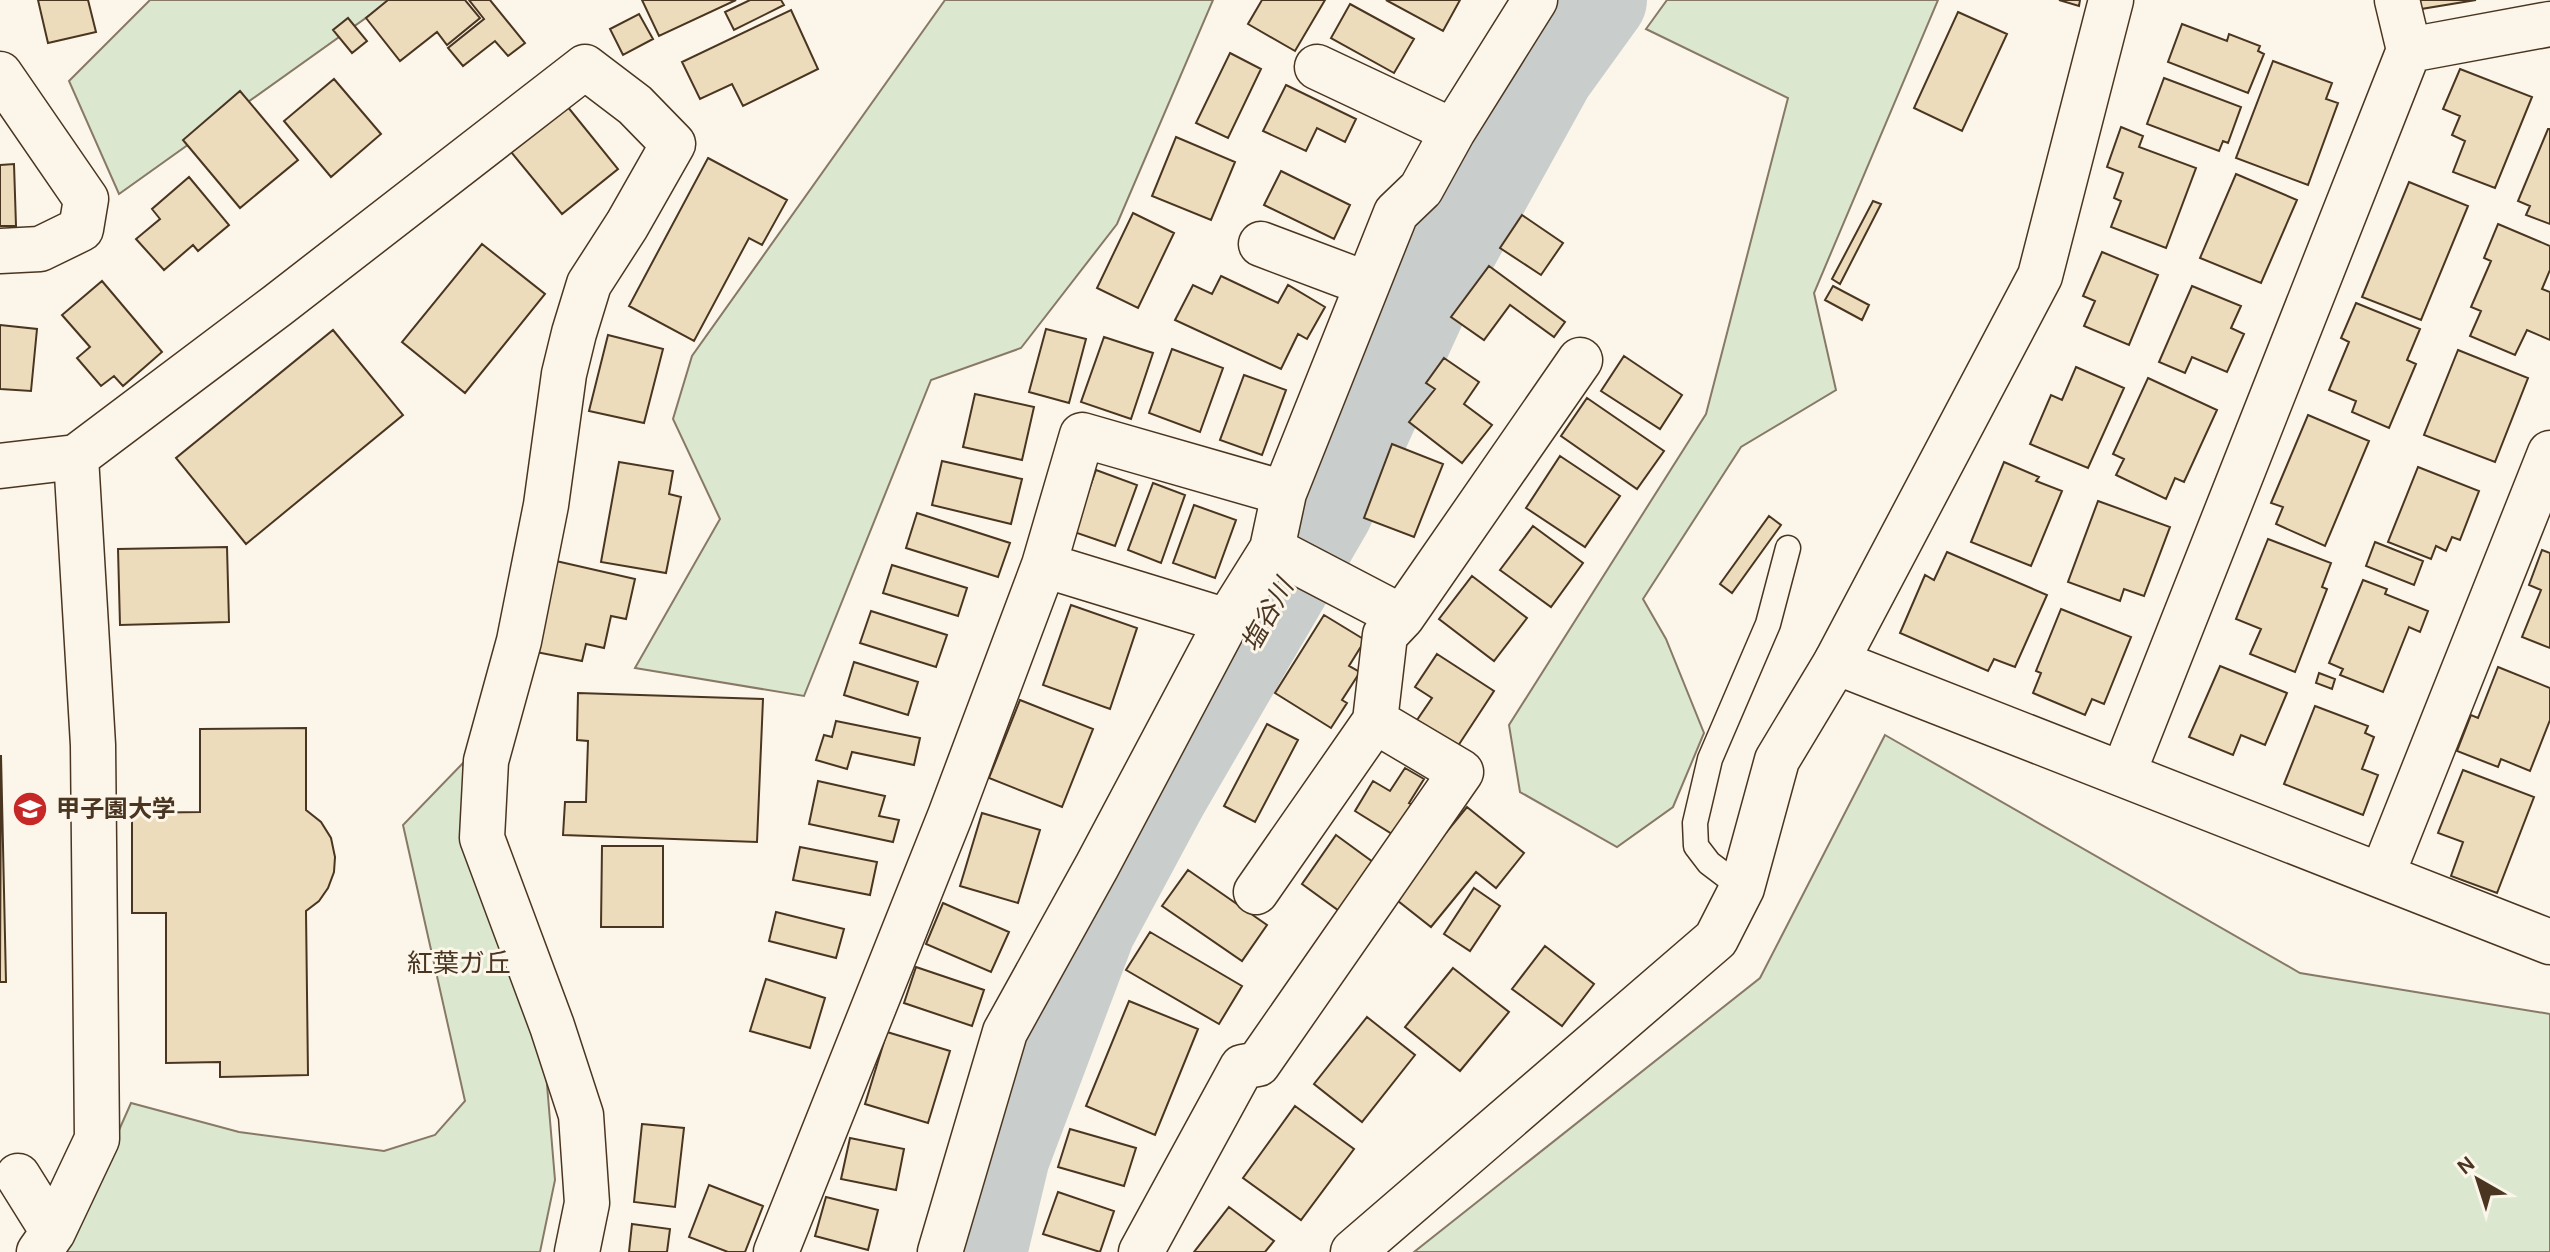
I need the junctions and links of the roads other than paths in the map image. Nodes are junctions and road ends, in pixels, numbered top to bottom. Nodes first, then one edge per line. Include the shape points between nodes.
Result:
1 (1535, 0) edge
2 (2111, 0) edge
3 (2397, 0) edge
4 (2550, 24) edge
5 (2409, 50) junction
6 (1317, 67) dead end
7 (0, 74) edge
8 (1453, 131) junction
9 (1261, 244) dead end
10 (0, 251) edge
11 (1367, 284) junction
12 (1580, 360) dead end
13 (2550, 453) edge
14 (76, 457) junction
15 (0, 466) edge
16 (1284, 493) junction
17 (1788, 548) dead end
18 (1272, 549) junction
19 (1044, 565) junction
20 (1402, 617) junction
21 (1227, 621) junction
22 (1836, 662) junction
23 (1375, 721) junction
24 (2123, 774) junction
25 (2382, 875) junction
26 (1742, 888) junction
27 (1256, 892) dead end
28 (2550, 942) edge
29 (9, 1165) edge
30 (46, 1242) edge
31 (577, 1252) edge
32 (776, 1252) edge
33 (940, 1252) edge
34 (1141, 1252) edge
35 (1353, 1252) edge

1 - 8 street
2 - 22 street via 2040,276
3 - 5 street
4 - 5 street
5 - 24 street
6 - 8 street
7 - 10 street via 86,199 81,229 40,249
8 - 11 street via 1421,189 1396,213
9 - 11 street
11 - 16 street
12 - 20 street
13 - 25 street
14 - 15 street
14 - 30 street via 93,745 97,1139
14 - 31 street via 585,67 635,105 673,144 589,284 574,333 519,641 486,761 482,838 581,1115 587,1203
16 - 18 street
16 - 19 street via 1082,435
17 - 26 lane via 1768,624 1710,759 1695,823 1696,846
18 - 20 street
18 - 21 street
19 - 21 street
19 - 32 street
20 - 23 street via 1385,635
21 - 33 street via 1005,1032
22 - 24 street
22 - 26 street via 1777,760
23 - 27 street
23 - 34 street via 1461,772 1258,1064 1242,1067
24 - 25 street
25 - 28 street
26 - 35 street via 1716,939
29 - 30 street

